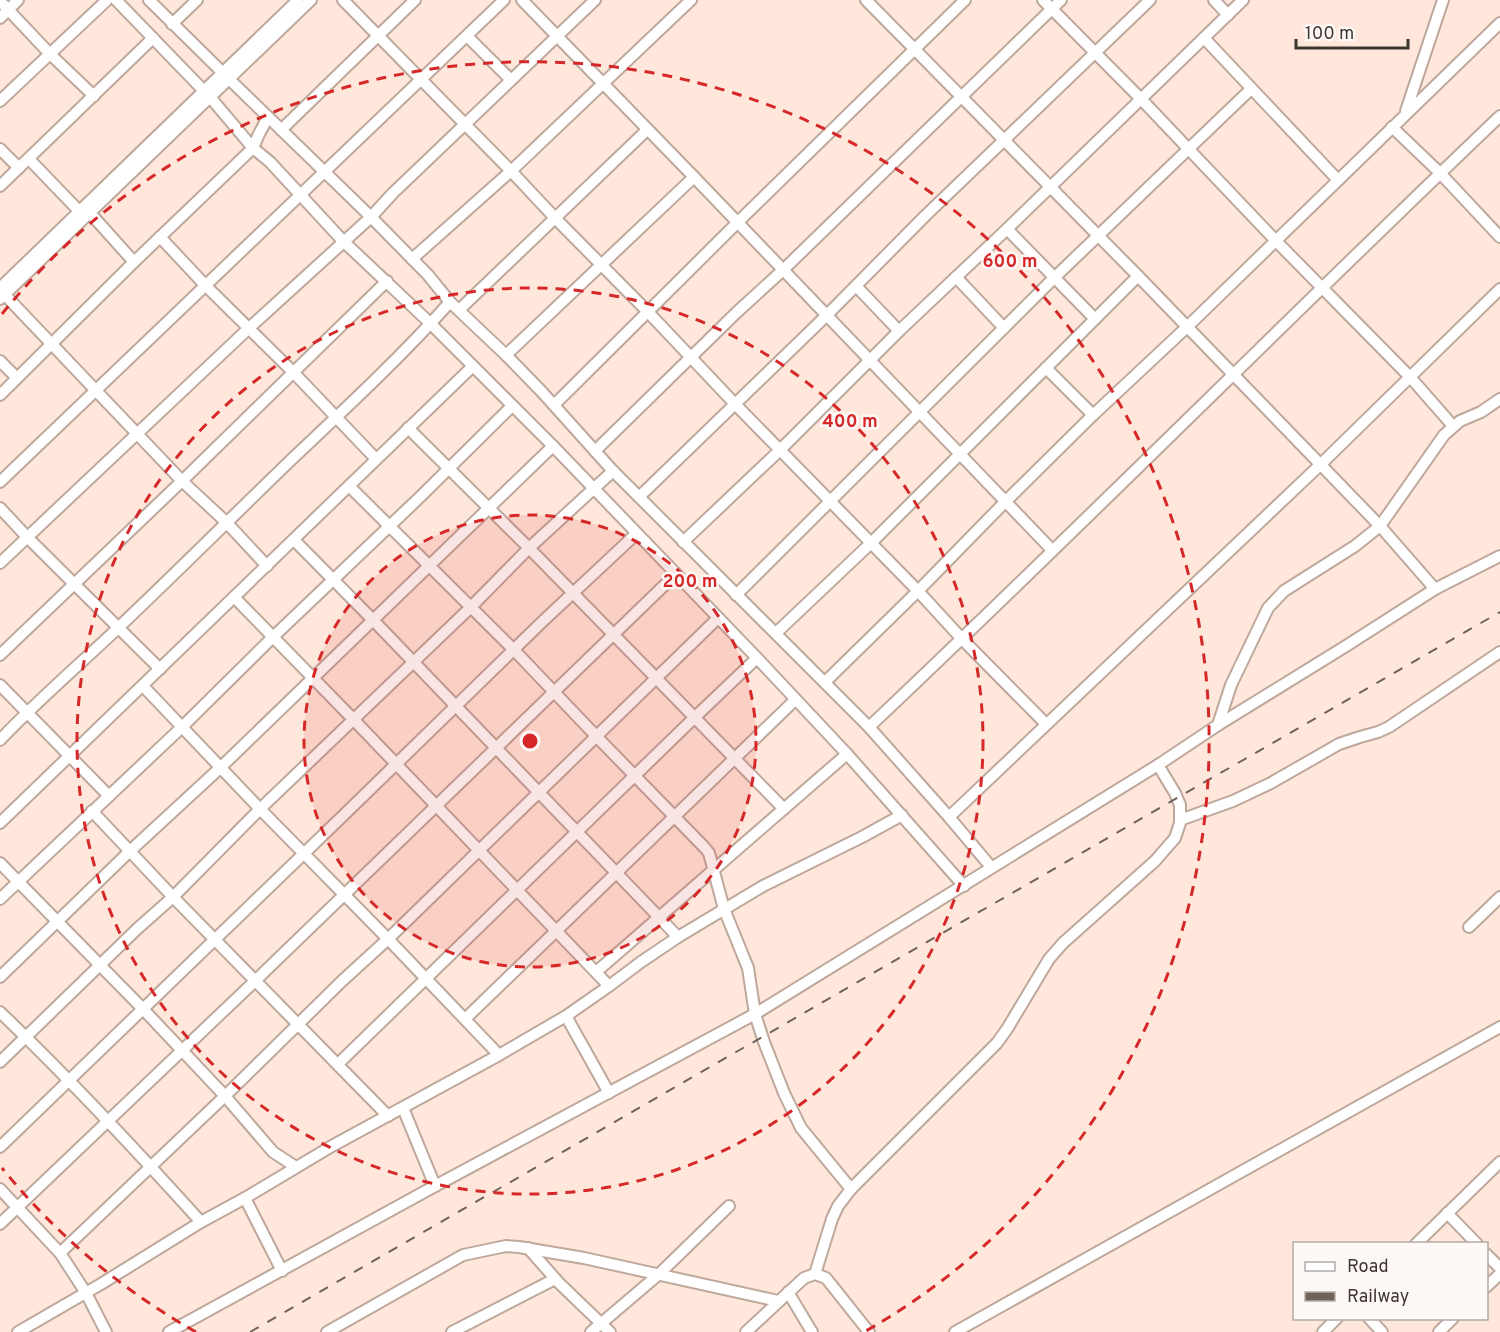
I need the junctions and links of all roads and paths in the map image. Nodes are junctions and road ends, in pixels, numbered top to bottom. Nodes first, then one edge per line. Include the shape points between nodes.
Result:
1 (18, 0) edge
2 (107, 0) edge
3 (116, 0) edge
4 (149, 0) edge
5 (197, 0) edge
6 (298, 0) edge
7 (311, 0) edge
8 (343, 0) edge
9 (415, 0) edge
10 (504, 0) edge
11 (522, 0) edge
12 (595, 0) edge
13 (691, 0) edge
14 (866, 0) edge
15 (965, 0) edge
16 (1043, 0) edge
17 (1060, 0) edge
18 (1150, 0) edge
19 (1214, 0) edge
20 (1243, 0) edge
21 (1443, 0) edge
22 (0, 1) edge
23 (1052, 9) junction
24 (4, 14) edge
25 (1228, 15) junction
26 (1500, 23) edge
27 (172, 24) junction
28 (378, 35) junction
29 (467, 36) junction
30 (556, 37) junction
31 (153, 38) junction
32 (1204, 38) junction
33 (915, 50) junction
34 (1095, 53) junction
35 (50, 54) junction
36 (226, 76) junction
37 (421, 80) junction
38 (511, 80) junction
39 (602, 83) junction
40 (1251, 89) junction
41 (207, 94) junction
42 (94, 96) junction
43 (961, 97) junction
44 (1140, 99) junction
45 (0, 101) edge
46 (1405, 115) junction
47 (1500, 116) edge
48 (268, 117) junction
49 (465, 123) junction
50 (1392, 127) junction
51 (281, 130) junction
52 (647, 130) junction
53 (1005, 141) junction
54 (254, 148) junction
55 (0, 149) edge
56 (1189, 149) junction
57 (29, 159) junction
58 (19, 168) junction
59 (511, 171) junction
60 (324, 173) junction
61 (1440, 173) junction
62 (694, 177) junction
63 (1337, 179) junction
64 (0, 186) edge
65 (1050, 187) junction
66 (300, 194) junction
67 (85, 213) junction
68 (371, 217) junction
69 (555, 218) junction
70 (738, 222) junction
71 (1007, 229) junction
72 (1098, 236) junction
73 (160, 237) junction
74 (1500, 237) edge
75 (1276, 241) junction
76 (344, 242) junction
77 (412, 259) junction
78 (134, 262) junction
79 (602, 264) junction
80 (783, 270) junction
81 (1138, 276) junction
82 (956, 277) junction
83 (1055, 277) junction
84 (387, 281) junction
85 (205, 285) junction
86 (856, 286) junction
87 (1323, 287) junction
88 (1500, 290) edge
89 (2, 294) edge
90 (450, 302) junction
91 (459, 310) junction
92 (648, 312) junction
93 (827, 315) junction
94 (1095, 319) junction
95 (431, 324) junction
96 (1186, 327) junction
97 (1004, 328) junction
98 (248, 329) junction
99 (899, 331) junction
100 (51, 344) junction
101 (506, 355) junction
102 (692, 358) junction
103 (0, 361) edge
104 (869, 361) junction
105 (472, 367) junction
106 (1046, 368) junction
107 (293, 372) junction
108 (1233, 374) junction
109 (17, 378) junction
110 (1411, 378) junction
111 (97, 390) junction
112 (0, 395) edge
113 (1500, 399) edge
114 (735, 404) junction
115 (554, 405) junction
116 (512, 406) junction
117 (920, 412) junction
118 (1093, 415) junction
119 (335, 417) junction
120 (1453, 426) junction
121 (408, 428) junction
122 (138, 433) junction
123 (553, 446) junction
124 (780, 450) junction
125 (595, 452) junction
126 (960, 454) junction
127 (376, 459) junction
128 (1320, 465) junction
129 (448, 469) junction
130 (613, 471) junction
131 (182, 481) junction
132 (0, 482) edge
133 (349, 486) junction
134 (593, 489) junction
135 (639, 497) junction
136 (830, 501) junction
137 (1005, 502) junction
138 (0, 508) edge
139 (489, 508) junction
140 (226, 522) junction
141 (389, 525) junction
142 (1380, 526) junction
143 (636, 534) junction
144 (28, 538) junction
145 (294, 540) junction
146 (683, 542) junction
147 (871, 543) junction
148 (529, 548) junction
149 (1052, 550) junction
150 (1500, 556) edge
151 (0, 563) edge
152 (267, 566) junction
153 (430, 566) junction
154 (676, 574) junction
155 (333, 579) junction
156 (74, 584) junction
157 (1435, 589) junction
158 (918, 591) junction
159 (573, 592) junction
160 (736, 595) junction
161 (234, 597) junction
162 (471, 607) junction
163 (718, 618) junction
164 (373, 620) junction
165 (118, 628) junction
166 (776, 633) junction
167 (614, 635) junction
168 (273, 637) junction
169 (962, 639) junction
170 (514, 650) junction
171 (1500, 652) edge
172 (0, 655) edge
173 (757, 658) junction
174 (414, 663) junction
175 (160, 669) junction
176 (656, 677) junction
177 (313, 678) junction
178 (825, 682) junction
179 (0, 685) edge
180 (143, 686) junction
181 (555, 692) junction
182 (795, 700) junction
183 (455, 706) junction
184 (26, 712) junction
185 (694, 717) junction
186 (353, 719) junction
187 (1046, 724) junction
188 (1218, 725) junction
189 (182, 727) junction
190 (869, 727) junction
191 (597, 737) junction
192 (0, 740) edge
193 (496, 748) junction
194 (847, 754) junction
195 (70, 756) junction
196 (735, 759) junction
197 (397, 764) junction
198 (1158, 765) junction
199 (221, 767) junction
200 (635, 776) junction
201 (538, 792) junction
202 (109, 796) junction
203 (436, 805) junction
204 (260, 809) junction
205 (784, 809) junction
206 (92, 811) junction
207 (902, 815) junction
208 (675, 817) junction
209 (949, 817) junction
210 (1180, 820) junction
211 (0, 823) edge
212 (577, 832) junction
213 (130, 851) junction
214 (479, 851) junction
215 (304, 853) junction
216 (0, 862) edge
217 (991, 867) junction
218 (713, 871) junction
219 (617, 873) junction
220 (18, 881) junction
221 (964, 886) junction
222 (517, 891) junction
223 (344, 894) junction
224 (173, 897) junction
225 (1500, 897) edge
226 (0, 899) edge
227 (724, 909) junction
228 (659, 918) junction
229 (57, 921) junction
230 (1469, 927) dead end
231 (556, 931) junction
232 (678, 936) junction
233 (216, 939) junction
234 (388, 939) junction
235 (100, 965) junction
236 (596, 972) junction
237 (0, 978) edge
238 (426, 979) junction
239 (256, 980) junction
240 (609, 986) junction
241 (143, 1009) junction
242 (0, 1012) edge
243 (755, 1014) junction
244 (566, 1016) junction
245 (465, 1019) junction
246 (299, 1024) junction
247 (1500, 1027) edge
248 (26, 1037) junction
249 (182, 1050) junction
250 (499, 1055) junction
251 (0, 1062) edge
252 (338, 1065) junction
253 (69, 1081) junction
254 (609, 1094) junction
255 (225, 1096) junction
256 (403, 1108) junction
257 (388, 1116) junction
258 (107, 1122) junction
259 (0, 1147) edge
260 (1500, 1162) edge
261 (151, 1167) junction
262 (296, 1167) junction
263 (435, 1186) junction
264 (0, 1188) edge
265 (851, 1189) junction
266 (245, 1198) junction
267 (17, 1206) junction
268 (729, 1206) dead end
269 (1447, 1213) junction
270 (201, 1222) junction
271 (0, 1224) edge
272 (1418, 1242) edge
273 (1475, 1242) edge
274 (528, 1248) junction
275 (60, 1253) junction
276 (1488, 1256) edge
277 (1500, 1268) edge
278 (282, 1271) junction
279 (814, 1274) junction
280 (1500, 1274) edge
281 (658, 1275) junction
282 (555, 1279) junction
283 (1488, 1285) edge
284 (788, 1292) junction
285 (86, 1293) junction
286 (778, 1301) junction
287 (1335, 1320) edge
288 (1371, 1320) edge
289 (1451, 1320) edge
290 (601, 1322) junction
291 (18, 1332) edge
292 (105, 1332) edge
293 (169, 1332) edge
294 (327, 1332) edge
295 (452, 1332) edge
296 (591, 1332) edge
297 (610, 1332) edge
298 (746, 1332) edge
299 (812, 1332) edge
300 (869, 1332) edge
301 (955, 1332) edge
302 (1323, 1332) edge
303 (1382, 1332) edge
304 (1439, 1332) edge

1 - 24 street
2 - 35 street
3 - 31 street
4 - 27 street
5 - 27 street
6 - 36 street
7 - 36 street
8 - 28 street
9 - 28 street
10 - 29 street
11 - 30 street
12 - 30 street
13 - 39 street
14 - 33 street
15 - 33 street
16 - 23 street
17 - 23 street
18 - 34 street
19 - 25 street
20 - 25 street
21 - 46 street
22 - 24 street
23 - 34 street
23 - 43 street
24 - 35 street
25 - 32 street
26 - 46 street
27 - 36 street
28 - 37 street
28 - 51 street
29 - 37 street
29 - 38 street
30 - 38 street
30 - 39 street
31 - 41 street
31 - 42 street
32 - 40 street
32 - 44 street
33 - 43 street
33 - 70 street
34 - 44 street
34 - 53 street
35 - 42 street
35 - 45 street
36 - 41 street
36 - 48 street
37 - 49 street
37 - 60 street
38 - 49 street
39 - 52 street
39 - 59 street
40 - 56 street
40 - 63 street
41 - 54 street
41 - 67 street
42 - 57 street
43 - 53 street
43 - 80 street
44 - 56 street
44 - 65 street
46 - 50 street
47 - 61 street
48 - 51 street
48 - 54 street
49 - 59 street
49 - 68 street
50 - 61 street
50 - 63 street
51 - 60 street
52 - 62 street
52 - 69 street
53 - 65 street
53 - 86 street
54 - 66 street
54 - 73 street
55 - 58 street
56 - 72 street
56 - 75 street
57 - 58 street
57 - 67 street
58 - 64 street
59 - 69 street
59 - 77 street
60 - 66 street
60 - 68 street
61 - 74 street
61 - 87 street
62 - 70 street
62 - 79 street
63 - 75 street
65 - 71 street
65 - 72 street
66 - 76 street
66 - 85 street
67 - 78 street
67 - 89 street
68 - 76 street
68 - 77 street
69 - 79 street
69 - 91 street
70 - 80 street
70 - 92 street
71 - 82 street
71 - 83 street
72 - 81 street
72 - 83 street
73 - 78 street
73 - 85 street
75 - 87 street
75 - 96 street
76 - 84 street
76 - 98 street
77 - 90 street
78 - 100 street
79 - 92 street
79 - 101 street
80 - 93 street
80 - 102 street
81 - 94 street
81 - 96 street
82 - 97 street
82 - 99 street
83 - 94 street
83 - 97 street
84 - 95 street
84 - 107 street
85 - 98 street
85 - 111 street
86 - 93 street
86 - 99 street
87 - 108 street
87 - 110 street
88 - 110 street
89 - 100 street
90 - 91 street
90 - 95 street
91 - 101 street
92 - 102 street
92 - 115 street
93 - 104 street
93 - 114 street
94 - 106 street
95 - 105 street
95 - 119 street
96 - 108 street
96 - 118 street
97 - 117 street
98 - 107 street
98 - 122 street
99 - 104 street
100 - 109 street
100 - 111 street
101 - 115 street
102 - 114 street
102 - 125 street
103 - 109 street
104 - 117 street
104 - 124 street
105 - 116 street
105 - 121 street
106 - 118 street
106 - 126 street
107 - 119 street
107 - 131 street
108 - 128 street
108 - 149 street
109 - 112 street
110 - 120 street
110 - 128 street
111 - 122 street
111 - 132 street
113 - 120 street
114 - 124 street
114 - 135 street
115 - 125 street
116 - 123 street
116 - 129 street
117 - 126 street
117 - 136 street
118 - 137 street
119 - 127 street
119 - 140 street
120 - 142 street
121 - 127 street
121 - 129 street
122 - 131 street
122 - 144 street
123 - 134 street
123 - 139 street
124 - 136 street
124 - 146 street
125 - 130 street
126 - 137 street
126 - 147 street
127 - 133 street
128 - 142 street
128 - 187 street
129 - 139 street
129 - 141 street
130 - 134 street
130 - 135 street
131 - 140 street
131 - 156 street
133 - 141 street
133 - 145 street
134 - 143 street
134 - 148 street
135 - 146 street
136 - 147 street
136 - 160 street
137 - 149 street
137 - 158 street
138 - 144 street
139 - 148 street
139 - 153 street
140 - 152 street
140 - 165 street
141 - 153 street
141 - 155 street
142 - 157 street
142 - 188 street via 1284,591 1268,608 1231,685
143 - 154 street
143 - 159 street
144 - 151 street
144 - 156 street
145 - 152 street
145 - 155 street
146 - 160 street
147 - 158 street
147 - 166 street
148 - 159 street
148 - 162 street
149 - 169 street
150 - 157 street
152 - 161 street
153 - 162 street
153 - 164 street
154 - 163 street
154 - 167 street
155 - 164 street
155 - 168 street
156 - 165 street
156 - 172 street
157 - 188 street
158 - 169 street
158 - 178 street
159 - 167 street
159 - 170 street
160 - 166 street
161 - 168 street
161 - 175 street
162 - 170 street
162 - 174 street
163 - 173 street
163 - 176 street
164 - 174 street
164 - 177 street
165 - 175 street
165 - 184 street
166 - 178 street
167 - 176 street
167 - 181 street
168 - 177 street
168 - 189 street
169 - 187 street
169 - 190 street
170 - 181 street
170 - 183 street
171 - 210 street via 1389,728 1340,744 1271,783
173 - 182 street
173 - 185 street
174 - 183 street
174 - 186 street
175 - 180 street
176 - 185 street
176 - 191 street
177 - 186 street
177 - 199 street
178 - 190 street
179 - 184 street
180 - 189 street
180 - 195 street
181 - 191 street
181 - 193 street
182 - 194 street
182 - 196 street
183 - 193 street
183 - 197 street
184 - 192 street
184 - 195 street
185 - 196 street
185 - 200 street
186 - 197 street
186 - 204 street
187 - 209 street
188 - 198 street
189 - 199 street
189 - 202 street
190 - 209 street
191 - 200 street
191 - 201 street
193 - 201 street
193 - 203 street
194 - 205 street
194 - 207 street
195 - 202 street
195 - 211 street
196 - 205 street
196 - 208 street
197 - 203 street
197 - 215 street
198 - 210 street via 1180,805
198 - 217 street
199 - 204 street
199 - 213 street
200 - 208 street
200 - 212 street
201 - 212 street
201 - 214 street
202 - 206 street
203 - 214 street
203 - 223 street
204 - 215 street
204 - 224 street
205 - 218 street
206 - 213 street
206 - 220 street
207 - 221 street
207 - 227 street
208 - 218 street via 709,853
208 - 219 street
209 - 217 street
210 - 265 street via 1175,838 1155,861 1049,959 997,1043
212 - 219 street
212 - 222 street
213 - 224 street
213 - 229 street
214 - 222 street
214 - 234 street
215 - 223 street
215 - 233 street
216 - 220 street
217 - 221 street
218 - 227 street
218 - 228 street
219 - 228 street
219 - 231 street
220 - 226 street
220 - 229 street
221 - 243 street
222 - 231 street
222 - 238 street
223 - 234 street
223 - 239 street
224 - 233 street
224 - 235 street
225 - 230 street
227 - 232 street
227 - 243 street via 748,968
228 - 232 street
228 - 236 street
229 - 235 street
229 - 237 street
231 - 236 street
231 - 245 street
232 - 240 street
233 - 239 street
233 - 241 street
234 - 238 street
234 - 246 street
235 - 241 street
235 - 248 street
236 - 240 street
238 - 245 street
238 - 252 street
239 - 246 street
239 - 249 street
240 - 244 street
241 - 249 street
241 - 253 street
242 - 248 street
243 - 254 street
243 - 265 street via 792,1113
244 - 250 street
244 - 254 street
245 - 250 street
246 - 252 street
246 - 255 street
247 - 301 street
248 - 251 street
248 - 253 street
249 - 255 street
249 - 258 street
250 - 256 street
252 - 257 street
253 - 258 street
253 - 259 street
254 - 263 street
255 - 261 street
255 - 262 street via 273,1152
256 - 257 street
256 - 263 street
257 - 262 street
258 - 261 street
258 - 267 street
260 - 269 street
261 - 270 street
261 - 275 street
262 - 266 street
263 - 278 street
264 - 267 street
265 - 279 street via 837,1206
266 - 270 street
266 - 278 street
267 - 271 street
267 - 275 street
268 - 281 street
269 - 272 street
269 - 273 street
270 - 285 street
274 - 281 street
274 - 282 street
274 - 294 street via 506,1246 463,1255
275 - 285 street
276 - 277 street
278 - 293 street
279 - 284 street
279 - 300 street via 826,1278
280 - 283 street
281 - 286 street
281 - 290 street
282 - 290 street
282 - 295 street
284 - 286 street
284 - 299 street
285 - 291 street
285 - 292 street
286 - 298 street
287 - 302 street
288 - 303 street
289 - 304 street
290 - 296 street
290 - 297 street

